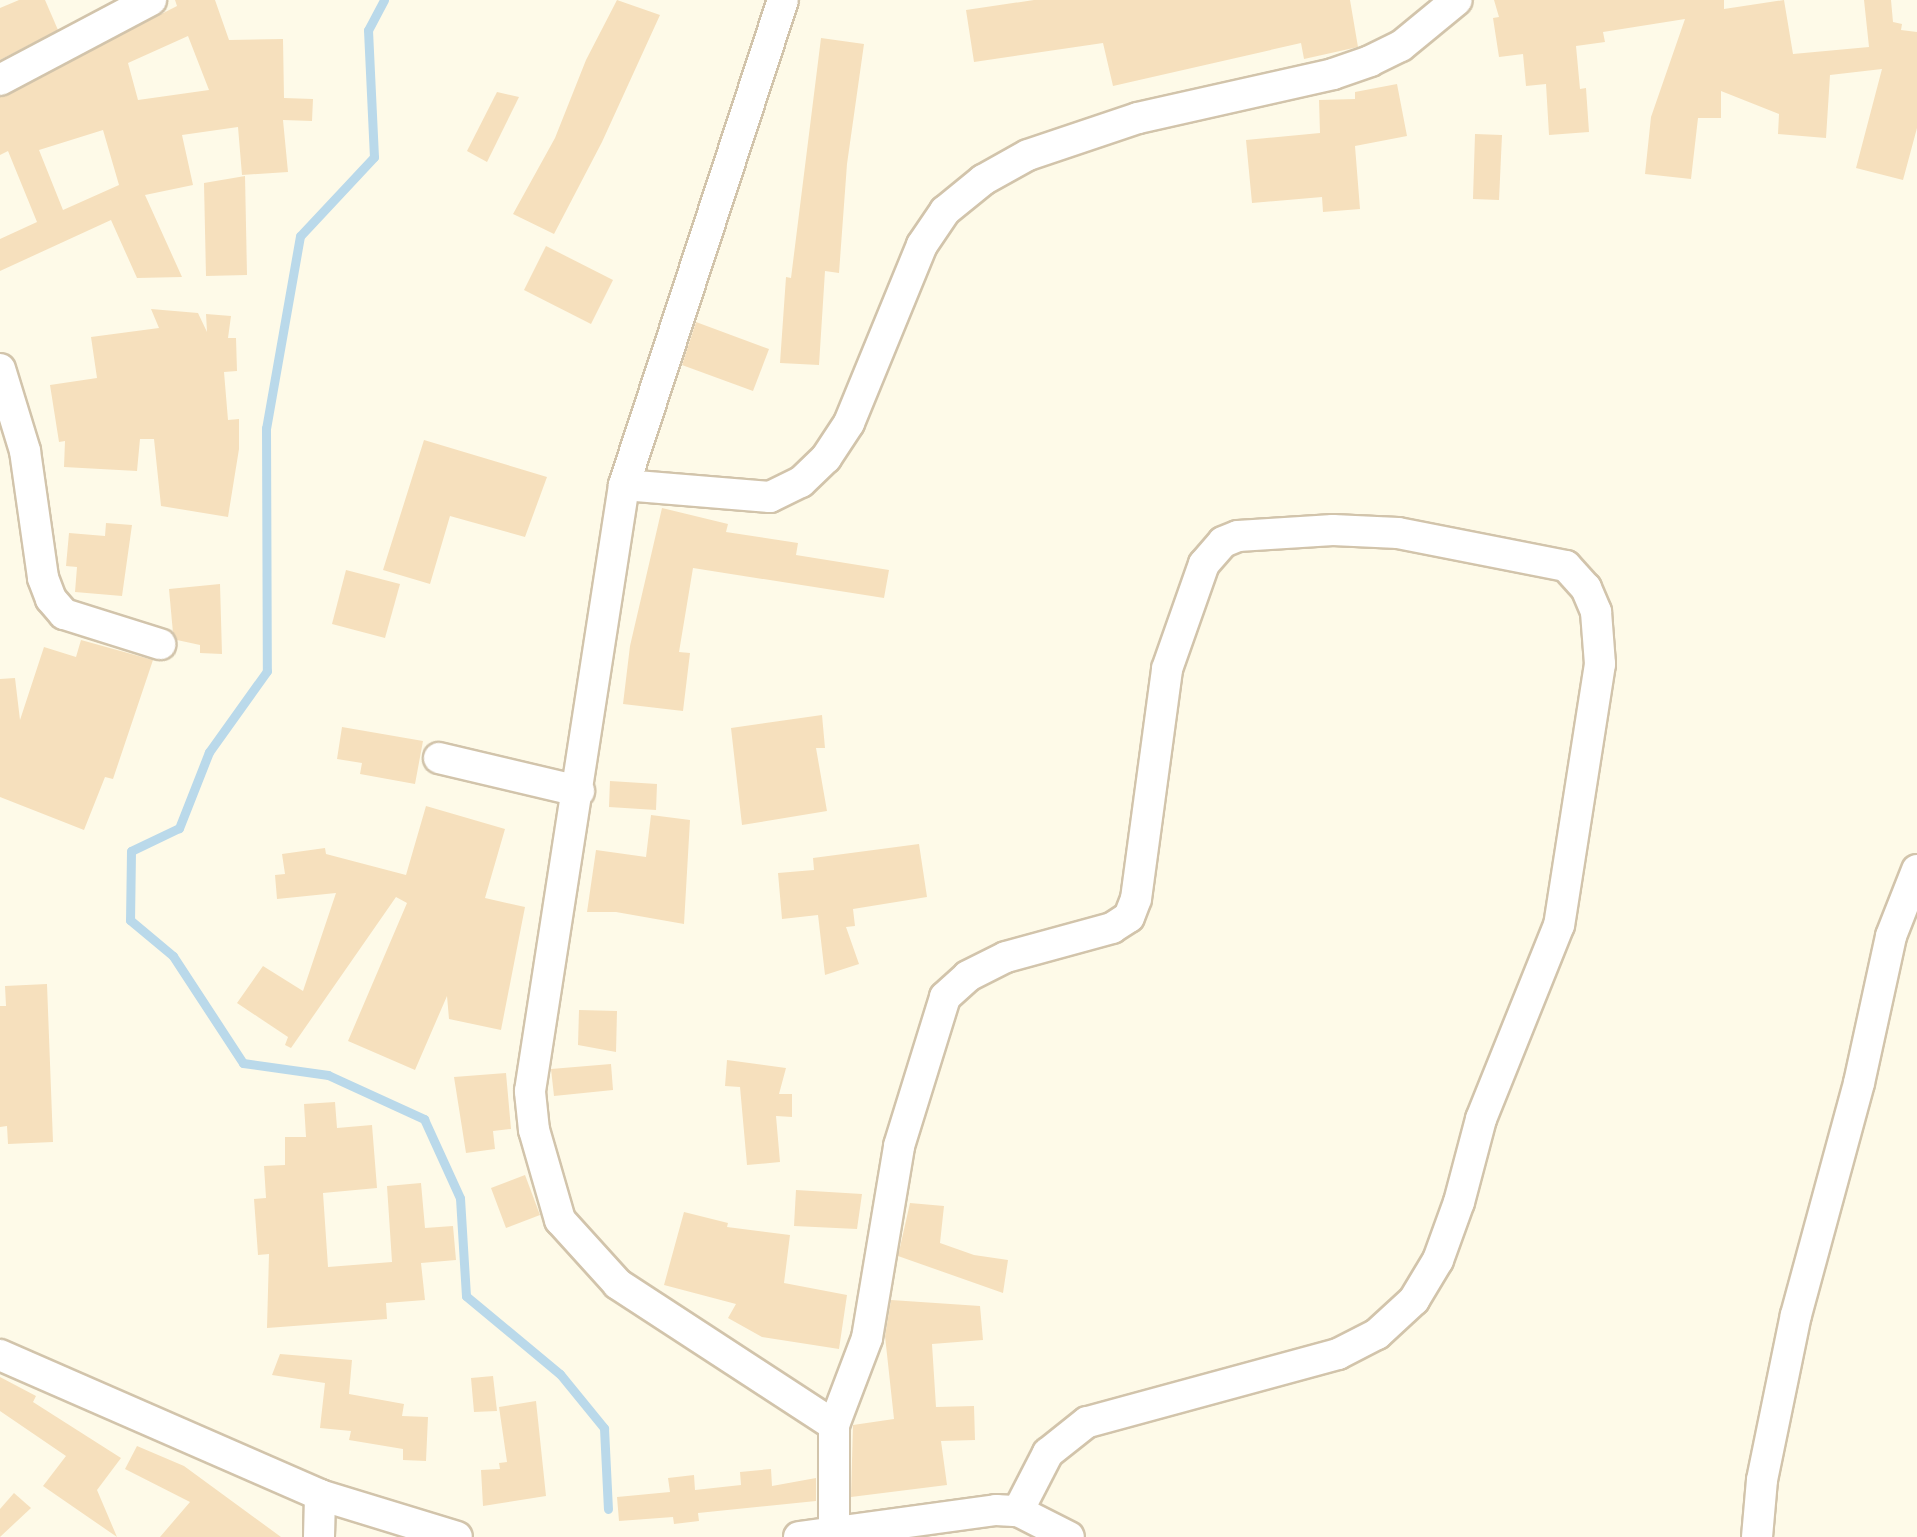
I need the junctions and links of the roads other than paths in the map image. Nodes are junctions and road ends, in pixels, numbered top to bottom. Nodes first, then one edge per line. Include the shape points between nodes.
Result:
1 (151, 0) edge
2 (783, 0) edge
3 (1457, 0) edge
4 (0, 80) edge
5 (0, 369) edge
6 (624, 485) junction
7 (160, 644) dead end
8 (439, 758) dead end
9 (579, 791) junction
10 (1917, 870) edge
11 (0, 1355) edge
12 (834, 1425) junction
13 (320, 1495) junction
14 (1018, 1511) junction
15 (833, 1535) edge
16 (319, 1537) edge
17 (457, 1537) edge
18 (799, 1537) edge
19 (1069, 1537) edge
20 (1758, 1537) edge

1 - 4 street
2 - 6 street
3 - 6 street via 1402,46 1370,61 1333,74 1138,118 1028,155 983,180 945,211 922,245 849,422 826,458 801,482 770,498
5 - 7 street via 25,451 43,578 51,598 64,614
6 - 9 street
8 - 9 street
9 - 12 street via 530,1091 541,1162 560,1220 618,1284
10 - 20 street via 1891,936 1859,1083 1796,1315 1762,1480
11 - 13 street
12 - 14 street via 870,1328 899,1146 945,997 968,976 1006,957 1112,928 1129,917 1136,899 1167,669 1204,564 1223,542 1238,536 1333,530 1398,533 1566,566 1586,588 1596,612 1600,664 1559,925 1481,1119 1459,1202 1432,1270 1414,1300 1377,1334 1338,1354 1087,1422 1048,1453
12 - 15 street
13 - 16 street
13 - 17 street
14 - 15 street
14 - 19 street
15 - 18 street

